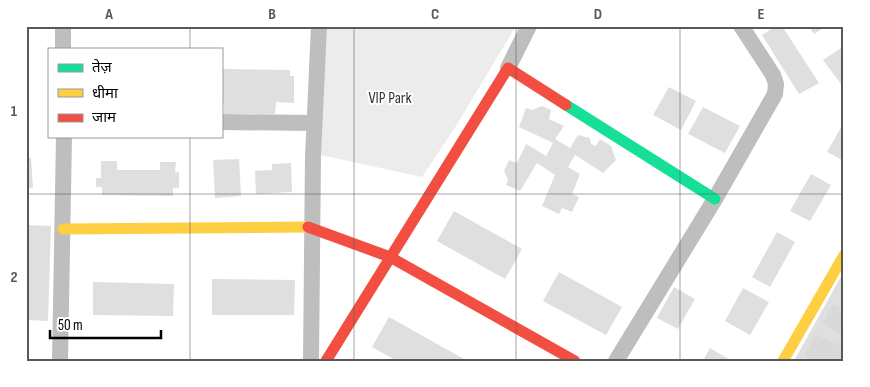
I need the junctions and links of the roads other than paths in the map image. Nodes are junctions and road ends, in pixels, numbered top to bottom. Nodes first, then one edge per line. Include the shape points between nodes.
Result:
1 (63, 26) edge
2 (319, 26) edge
3 (529, 26) edge
4 (741, 26) edge
5 (63, 48) edge
6 (508, 68) junction
7 (222, 122) edge
8 (314, 123) junction
9 (64, 138) edge
10 (715, 199) junction
11 (312, 227) junction
12 (63, 229) junction
13 (844, 255) edge
14 (390, 257) junction
15 (60, 361) edge
16 (311, 361) edge
17 (326, 361) edge
18 (575, 361) edge
19 (616, 361) edge
20 (783, 361) edge

1 - 5 street
2 - 8 street
3 - 6 street
4 - 10 street via 773,75 776,89
6 - 10 street
6 - 14 street
7 - 8 street
8 - 11 street
9 - 12 street
10 - 19 street
11 - 12 street
11 - 14 street
11 - 16 street
12 - 15 street
13 - 20 street
14 - 17 street
14 - 18 street

